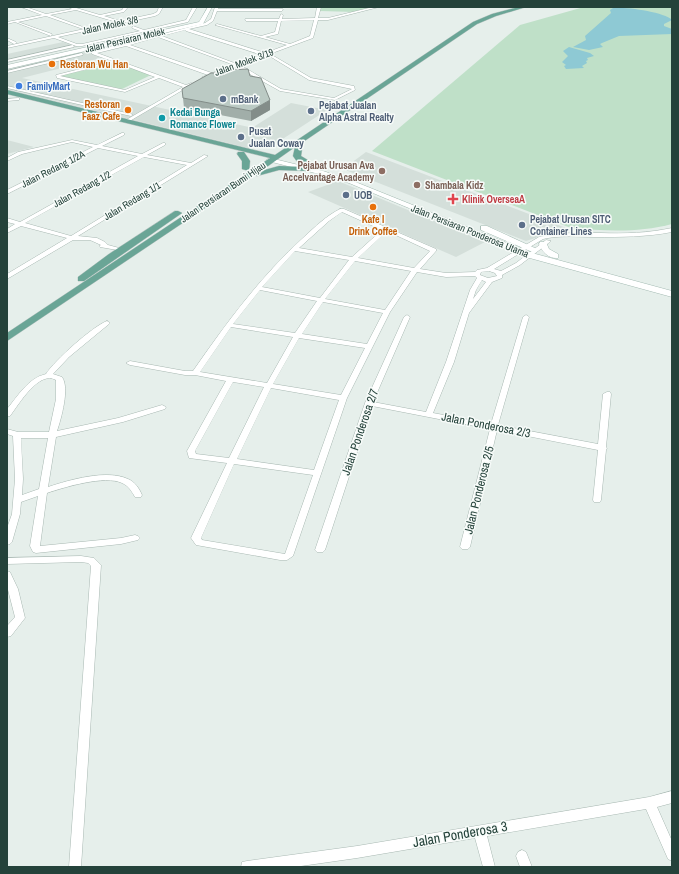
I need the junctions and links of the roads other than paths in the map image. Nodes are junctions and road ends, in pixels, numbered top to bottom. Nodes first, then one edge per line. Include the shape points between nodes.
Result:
1 (23, 7) edge
2 (70, 7) edge
3 (126, 7) edge
4 (161, 7) edge
5 (195, 7) edge
6 (204, 7) edge
7 (210, 7) edge
8 (319, 7) edge
9 (377, 7) edge
10 (415, 7) edge
11 (513, 7) edge
12 (524, 7) edge
13 (217, 8) edge
14 (250, 8) edge
15 (283, 8) edge
16 (77, 9) junction
17 (423, 9) dead end
18 (46, 15) junction
19 (100, 16) junction
20 (7, 18) edge
21 (246, 20) junction
22 (280, 20) junction
23 (317, 20) junction
24 (15, 21) junction
25 (120, 22) junction
26 (7, 23) edge
27 (218, 25) dead end
28 (82, 28) dead end
29 (245, 28) dead end
30 (186, 30) junction
31 (145, 32) junction
32 (53, 36) junction
33 (156, 36) junction
34 (260, 37) junction
35 (7, 39) edge
36 (16, 43) dead end
37 (124, 44) junction
38 (290, 45) junction
39 (7, 47) edge
40 (74, 49) junction
41 (264, 54) junction
42 (272, 56) dead end
43 (7, 61) edge
44 (117, 61) junction
45 (237, 65) junction
46 (7, 66) edge
47 (7, 72) edge
48 (210, 74) junction
49 (159, 77) junction
50 (387, 80) junction
51 (7, 87) edge
52 (186, 87) junction
53 (7, 92) edge
54 (358, 95) junction
55 (7, 96) edge
56 (366, 97) junction
57 (18, 98) junction
58 (7, 100) edge
59 (127, 119) junction
60 (122, 134) dead end
61 (300, 140) junction
62 (163, 144) dead end
63 (99, 146) junction
64 (242, 152) junction
65 (272, 153) junction
66 (144, 155) junction
67 (206, 156) dead end
68 (7, 160) edge
69 (192, 165) junction
70 (308, 166) junction
71 (247, 172) junction
72 (7, 192) edge
73 (7, 220) edge
74 (21, 224) junction
75 (386, 229) junction
76 (672, 230) edge
77 (7, 231) edge
78 (158, 236) junction
79 (73, 238) junction
80 (534, 248) junction
81 (293, 249) junction
82 (121, 250) junction
83 (521, 252) junction
84 (507, 259) junction
85 (353, 260) junction
86 (518, 264) junction
87 (112, 267) junction
88 (489, 269) junction
89 (414, 270) junction
90 (500, 274) junction
91 (479, 276) junction
92 (7, 277) edge
93 (490, 280) junction
94 (476, 286) junction
95 (257, 288) junction
96 (486, 288) junction
97 (672, 288) edge
98 (472, 294) junction
99 (672, 294) edge
100 (481, 296) junction
101 (321, 300) junction
102 (387, 312) junction
103 (466, 313) junction
104 (407, 317) dead end
105 (526, 317) dead end
106 (107, 323) dead end
107 (228, 325) junction
108 (7, 328) edge
109 (297, 336) junction
110 (7, 338) edge
111 (368, 346) junction
112 (130, 363) dead end
113 (195, 373) junction
114 (49, 376) junction
115 (231, 379) junction
116 (268, 385) junction
117 (607, 394) dead end
118 (343, 398) junction
119 (369, 403) junction
120 (162, 407) dead end
121 (7, 414) edge
122 (429, 414) junction
123 (494, 427) junction
124 (7, 431) edge
125 (16, 435) junction
126 (52, 435) junction
127 (603, 448) junction
128 (232, 462) junction
129 (318, 473) junction
130 (42, 491) junction
131 (138, 495) dead end
132 (17, 500) junction
133 (597, 500) dead end
134 (135, 538) dead end
135 (7, 542) edge
136 (465, 547) dead end
137 (320, 550) dead end
138 (7, 561) edge
139 (7, 575) edge
140 (7, 633) edge
141 (672, 798) edge
142 (649, 803) junction
143 (479, 831) junction
144 (672, 856) edge
145 (75, 867) edge
146 (247, 867) edge
147 (490, 867) edge

1 - 18 street
2 - 16 street
3 - 19 street via 123,11
4 - 25 street, Jalan Molek 3/8 via 154,15
5 - 31 street via 187,21
6 - 31 main road, Jalan Persiaran Molek via 196,22
7 - 31 main road, Jalan Persiaran Molek via 202,22
8 - 23 street, Jalan Molek 3/19
9 - 23 street
10 - 17 street
11 - 50 main road, Jalan Persiaran Bumi Hijau via 476,17
12 - 50 main road, Jalan Persiaran Bumi Hijau via 475,23
13 - 14 street
13 - 30 street via 210,23
14 - 15 street
14 - 21 street
15 - 22 street
16 - 18 street
16 - 19 street
18 - 24 street
18 - 28 street
19 - 25 street
20 - 24 street
21 - 22 street
21 - 29 street
22 - 23 street
22 - 34 street via 277,33
23 - 38 street, Jalan Molek 3/19 via 312,37
24 - 26 street
24 - 32 street
25 - 31 street
25 - 32 street, Jalan Molek 3/8
27 - 34 street
30 - 33 street
30 - 41 street
31 - 32 street via 82,45
31 - 33 street
31 - 40 main road, Jalan Persiaran Molek
32 - 39 street, Jalan Molek 3/8
33 - 37 street
33 - 45 street
34 - 38 street
35 - 36 street
37 - 44 street via 93,52
37 - 48 street
38 - 41 street, Jalan Molek 3/19
40 - 43 street
40 - 46 main road, Jalan Persiaran Molek
40 - 47 street via 83,53
41 - 45 street, Jalan Molek 3/19
42 - 45 street via 310,79 354,89 335,99 280,90
44 - 49 street
44 - 49 street via 58,77 125,90
45 - 48 street, Jalan Molek 3/19
48 - 52 street, Jalan Molek 3/19
49 - 52 street
50 - 54 main road, Jalan Persiaran Bumi Hijau
50 - 56 main road, Jalan Persiaran Bumi Hijau
51 - 59 street
52 - 59 street, Jalan Molek 3/19
53 - 59 main road
54 - 56 main road
54 - 65 main road, Jalan Persiaran Bumi Hijau
55 - 57 main road
56 - 61 main road, Jalan Persiaran Bumi Hijau
57 - 58 street
57 - 64 main road
59 - 64 main road
60 - 63 street
61 - 65 main road, Jalan Persiaran Bumi Hijau
61 - 70 main road via 297,156
62 - 66 street
63 - 66 street
63 - 68 street via 76,141 66,142 20,153
63 - 72 street, Jalan Redang 1/2A
64 - 65 main road
64 - 65 main road
64 - 71 main road
65 - 70 main road, Jalan Persiaran Ponderosa Utama
65 - 71 main road, Jalan Persiaran Bumi Hijau
66 - 69 street
66 - 74 street, Jalan Redang 1/2
67 - 69 street, Jalan Redang 1/1
69 - 79 street, Jalan Redang 1/1
70 - 71 main road
70 - 80 main road, Jalan Persiaran Ponderosa Utama via 360,178
70 - 83 main road, Jalan Persiaran Ponderosa Utama
71 - 78 main road, Jalan Persiaran Bumi Hijau
71 - 82 main road, Jalan Persiaran Bumi Hijau
73 - 74 street
74 - 77 street, Jalan Redang 1/2
74 - 79 street
75 - 81 street via 342,210
75 - 85 street
75 - 89 street via 434,250
76 - 80 street via 646,234 556,238
78 - 82 main road via 130,250
78 - 87 main road, Jalan Persiaran Bumi Hijau
79 - 82 street via 76,241
79 - 92 street, Jalan Redang 1/1
80 - 83 main road, Jalan Persiaran Ponderosa Utama
80 - 86 street
80 - 97 main road, Jalan Persiaran Ponderosa Utama
80 - 99 main road, Jalan Persiaran Ponderosa Utama
81 - 85 street
81 - 95 street
82 - 87 main road via 126,253
82 - 108 main road, Jalan Persiaran Bumi Hijau
83 - 84 street
84 - 86 street
84 - 88 street
85 - 89 street
85 - 101 street
86 - 90 street
87 - 110 main road, Jalan Persiaran Bumi Hijau
88 - 90 street
88 - 91 street via 479,271
89 - 91 street via 446,275
89 - 102 street
90 - 93 street via 498,278
91 - 93 street
91 - 94 street
93 - 96 street
94 - 96 street
94 - 98 street
95 - 101 street
95 - 107 street
96 - 100 street
98 - 100 street
98 - 103 street
100 - 103 street
101 - 102 street
101 - 109 street
102 - 111 street
103 - 122 street
104 - 119 street, Jalan Ponderosa 2/7
105 - 123 street, Jalan Ponderosa 2/5
106 - 114 street via 61,359
107 - 109 street
107 - 113 street
109 - 111 street
109 - 116 street
111 - 118 street
112 - 113 street
113 - 115 street
114 - 121 street via 42,377 30,386
114 - 126 street via 57,377 60,381 61,392
115 - 116 street
115 - 128 street via 191,451 192,456
116 - 118 street
116 - 128 street
117 - 127 street
118 - 129 street
119 - 122 street, Jalan Ponderosa 2/3
119 - 137 street, Jalan Ponderosa 2/7
120 - 126 street via 120,420
122 - 123 street, Jalan Ponderosa 2/3
123 - 127 street, Jalan Ponderosa 2/3
123 - 136 street, Jalan Ponderosa 2/5
124 - 125 street
125 - 126 street
125 - 132 street
126 - 130 street
127 - 133 street
128 - 129 street
128 - 129 street via 196,538 199,543 280,557 287,557 290,554
130 - 131 street via 86,481 111,479 131,484
130 - 132 street
130 - 134 street via 36,550 121,542
132 - 135 street via 16,514
138 - 145 street via 81,559 91,560 96,565
139 - 140 street via 20,618
141 - 142 street, Jalan Ponderosa 3
142 - 143 street, Jalan Ponderosa 3
142 - 144 street
143 - 146 street, Jalan Ponderosa 3 via 357,852
143 - 147 street

